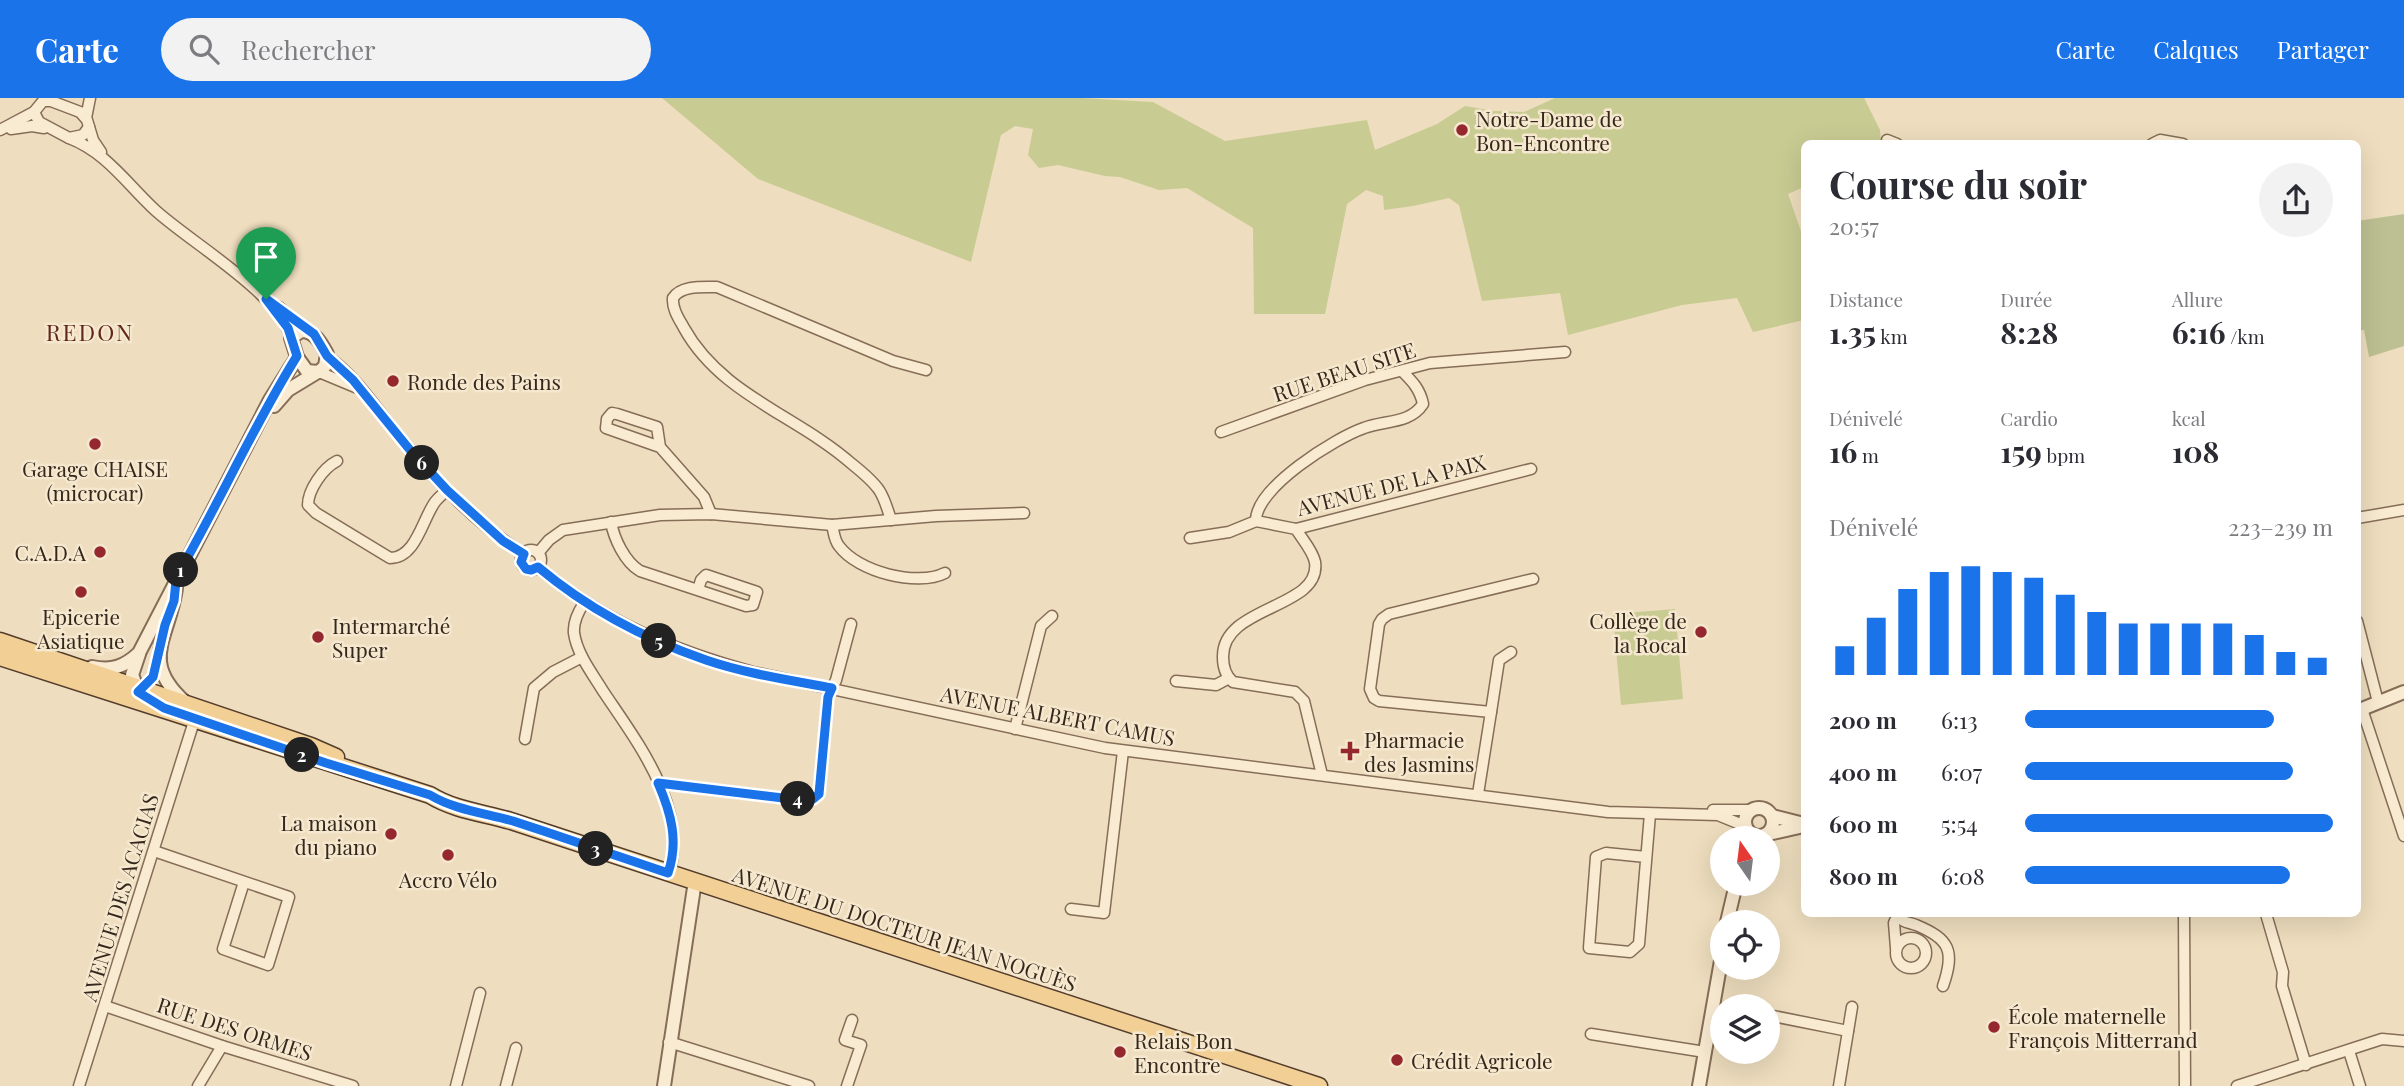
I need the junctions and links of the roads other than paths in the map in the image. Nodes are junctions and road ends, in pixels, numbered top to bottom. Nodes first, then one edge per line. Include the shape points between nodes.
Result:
1 (83, 98) edge
2 (90, 98) edge
3 (48, 100) edge
4 (33, 108) junction
5 (66, 108) junction
6 (87, 122) junction
7 (0, 130) edge
8 (54, 130) junction
9 (69, 138) junction
10 (110, 164) junction
11 (266, 299) junction
12 (309, 331) junction
13 (291, 338) junction
14 (1565, 352) dead end
15 (297, 356) junction
16 (327, 356) junction
17 (926, 370) dead end
18 (1402, 372) junction
19 (318, 373) junction
20 (361, 391) junction
21 (257, 429) junction
22 (1221, 432) dead end
23 (660, 447) junction
24 (337, 461) dead end
25 (1531, 469) dead end
26 (447, 490) junction
27 (2404, 510) edge
28 (1024, 513) dead end
29 (711, 514) junction
30 (2361, 517) edge
31 (891, 520) junction
32 (1257, 521) junction
33 (611, 522) junction
34 (832, 525) junction
35 (1296, 529) junction
36 (1190, 538) dead end
37 (538, 553) junction
38 (524, 554) junction
39 (538, 567) junction
40 (945, 573) dead end
41 (1534, 579) dead end
42 (176, 581) junction
43 (698, 590) junction
44 (584, 603) junction
45 (1052, 616) dead end
46 (851, 624) dead end
47 (2361, 636) edge
48 (0, 641) edge
49 (160, 649) junction
50 (1511, 652) dead end
51 (139, 653) junction
52 (0, 657) edge
53 (582, 657) junction
54 (56, 660) junction
55 (1228, 678) junction
56 (80, 681) junction
57 (1175, 681) dead end
58 (139, 688) junction
59 (832, 688) junction
60 (2404, 692) edge
61 (2378, 702) junction
62 (164, 708) junction
63 (2361, 709) edge
64 (193, 710) junction
65 (1491, 712) junction
66 (2361, 716) edge
67 (1015, 729) junction
68 (524, 739) dead end
69 (1123, 751) junction
70 (1322, 775) junction
71 (658, 783) junction
72 (1478, 794) junction
73 (1751, 810) junction
74 (1681, 813) junction
75 (1650, 814) junction
76 (1772, 816) junction
77 (1801, 824) edge
78 (1738, 826) edge
79 (1749, 826) edge
80 (1772, 826) edge
81 (1801, 826) edge
82 (1780, 829) edge
83 (2404, 836) edge
84 (153, 851) junction
85 (1646, 857) junction
86 (668, 873) junction
87 (695, 881) junction
88 (244, 882) junction
89 (1071, 909) dead end
90 (1900, 917) edge
91 (1902, 917) edge
92 (1903, 917) edge
93 (2184, 917) edge
94 (2267, 917) edge
95 (1916, 938) junction
96 (1896, 948) junction
97 (1942, 986) dead end
98 (480, 993) dead end
99 (106, 1006) junction
100 (1852, 1007) dead end
101 (1780, 1017) edge
102 (852, 1020) dead end
103 (1848, 1031) junction
104 (1591, 1034) dead end
105 (1710, 1034) edge
106 (2404, 1041) edge
107 (669, 1042) junction
108 (222, 1046) junction
109 (516, 1048) dead end
110 (2349, 1051) junction
111 (1705, 1052) junction
112 (2306, 1065) junction
113 (794, 1084) edge
114 (79, 1086) edge
115 (198, 1086) edge
116 (354, 1086) edge
117 (456, 1086) edge
118 (506, 1086) edge
119 (664, 1086) edge
120 (809, 1086) edge
121 (847, 1086) edge
122 (1319, 1086) edge
123 (1699, 1086) edge
124 (1839, 1086) edge
125 (2185, 1086) edge
126 (2238, 1086) edge
127 (2360, 1086) edge

1 - 5 street
2 - 6 street
3 - 4 street
3 - 5 street
4 - 7 street
4 - 8 street via 39,122
5 - 6 street via 80,112
6 - 9 street via 83,135
6 - 10 street via 95,145
7 - 8 street via 32,126
8 - 9 street
9 - 10 street via 93,148
10 - 11 street via 157,212
11 - 12 street
11 - 13 street via 282,317
12 - 13 street
12 - 16 street
13 - 15 street
14 - 18 street, RUE BEAU SITE via 1430,363
15 - 19 street via 307,371
15 - 21 street
16 - 19 street via 326,366
16 - 20 street, AVENUE ALBERT CAMUS
17 - 31 street via 893,361 717,287 687,289 673,298 693,343 720,373 839,453 880,491
18 - 22 street, RUE BEAU SITE via 1365,380
18 - 32 street via 1421,394 1423,404 1417,413 1365,427 1333,442 1279,482 1258,509
19 - 20 street, AVENUE ALBERT CAMUS
19 - 21 street via 282,395
20 - 26 street, AVENUE ALBERT CAMUS
21 - 42 street
23 - 23 street via 657,427 612,413 607,419 606,428
23 - 29 street via 704,497
24 - 26 street via 327,466 310,494 310,509 390,558 411,548 434,503
25 - 35 street, AVENUE DE LA PAIX
26 - 38 street, AVENUE ALBERT CAMUS
27 - 30 street
28 - 31 street
29 - 33 street
29 - 34 street
31 - 34 street
32 - 35 street, AVENUE DE LA PAIX
32 - 36 street via 1229,532
33 - 37 street via 557,532
33 - 43 street via 613,534 635,568
34 - 40 street via 840,547 887,574 922,579
35 - 55 street via 1315,560 1312,582 1233,631 1223,654
37 - 38 street
37 - 39 street
38 - 39 street, AVENUE ALBERT CAMUS via 524,567
39 - 44 street, AVENUE ALBERT CAMUS
41 - 65 street via 1389,614 1379,624 1370,689 1374,698
42 - 49 street
42 - 51 street
43 - 43 street via 746,606 753,605 757,592 706,575
44 - 53 street via 574,624
44 - 59 street, AVENUE ALBERT CAMUS via 708,660
45 - 67 street via 1041,626
46 - 59 street
47 - 61 street
48 - 54 main road, AVENUE DU DOCTEUR JEAN NOGUÈS
49 - 58 street via 153,677
49 - 64 street via 164,680
50 - 65 street via 1499,660
51 - 54 street via 114,669
51 - 58 street via 132,675
52 - 56 main road, AVENUE DU DOCTEUR JEAN NOGUÈS
53 - 68 street via 534,688
53 - 71 street via 643,751
54 - 58 main road, AVENUE DU DOCTEUR JEAN NOGUÈS
55 - 57 street via 1216,685
55 - 70 street via 1301,696
56 - 58 street
56 - 62 main road, AVENUE DU DOCTEUR JEAN NOGUÈS
58 - 62 street
58 - 64 main road, AVENUE DU DOCTEUR JEAN NOGUÈS
59 - 67 street, AVENUE ALBERT CAMUS
59 - 71 street via 819,794 813,799
60 - 61 street
61 - 63 street
62 - 64 main road, AVENUE DU DOCTEUR JEAN NOGUÈS
64 - 84 street, AVENUE DES ACACIAS
64 - 86 main road, AVENUE DU DOCTEUR JEAN NOGUÈS via 399,785
65 - 72 street
66 - 83 street
67 - 69 street, AVENUE ALBERT CAMUS
69 - 70 street, AVENUE ALBERT CAMUS
69 - 89 street via 1104,914
70 - 72 street, AVENUE ALBERT CAMUS
71 - 86 street via 674,839
72 - 75 street, AVENUE ALBERT CAMUS via 1608,813
73 - 74 street, AVENUE ALBERT CAMUS
73 - 76 street via 1763,808
73 - 79 street via 1745,817
74 - 75 street, AVENUE ALBERT CAMUS
74 - 78 street, AVENUE ALBERT CAMUS via 1718,815
75 - 85 street
76 - 77 street
76 - 80 street
81 - 82 street
84 - 88 street
84 - 99 street, AVENUE DES ACACIAS
85 - 85 street via 1605,853 1596,857 1589,948 1630,952 1639,944
86 - 87 main road, AVENUE DU DOCTEUR JEAN NOGUÈS
87 - 107 street
87 - 122 main road, AVENUE DU DOCTEUR JEAN NOGUÈS
88 - 88 street via 289,897 268,965 223,949
90 - 96 street via 1894,923
91 - 95 street
92 - 97 street via 1947,944 1950,955
93 - 125 street
94 - 112 street
95 - 96 street via 1906,938
95 - 96 street via 1926,953 1919,965 1901,965
98 - 117 street
99 - 108 street, RUE DES ORMES
99 - 114 street, AVENUE DES ACACIAS
100 - 103 street
101 - 103 street
102 - 121 street via 845,1040 861,1045
103 - 124 street
104 - 111 street
105 - 111 street
106 - 110 street via 2382,1039
107 - 113 street
107 - 119 street
108 - 115 street
108 - 116 street, RUE DES ORMES
109 - 118 street
110 - 112 street
110 - 127 street
111 - 123 street
112 - 126 street
113 - 120 street

